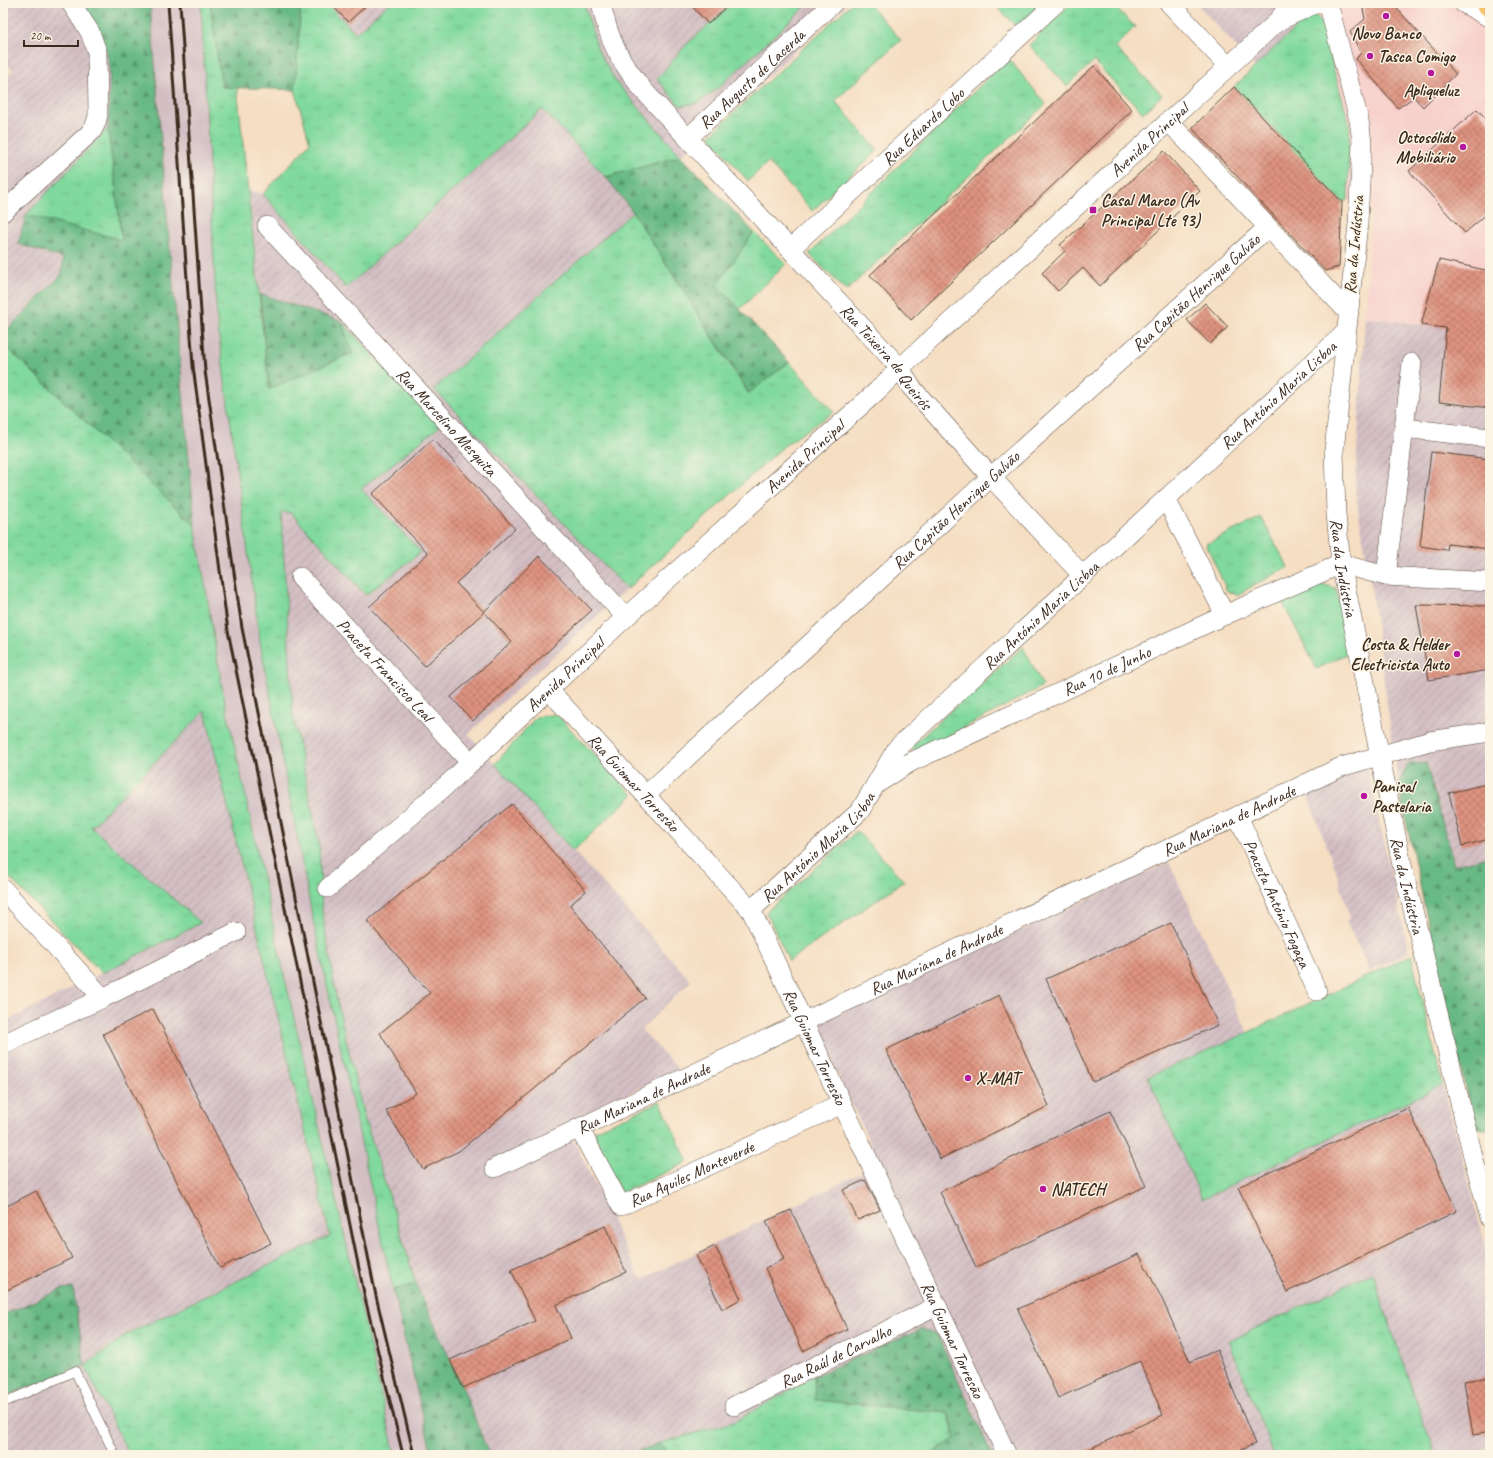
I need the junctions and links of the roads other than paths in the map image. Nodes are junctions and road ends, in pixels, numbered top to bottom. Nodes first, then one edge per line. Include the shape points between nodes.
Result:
1 (71, 3) edge
2 (601, 3) edge
3 (833, 3) edge
4 (1056, 3) edge
5 (1169, 3) edge
6 (1291, 3) edge
7 (1317, 3) edge
8 (1328, 3) edge
9 (1463, 3) edge
10 (1487, 3) edge
11 (1490, 6) edge
12 (1490, 18) edge
13 (1277, 22) junction
14 (1228, 66) junction
15 (1168, 121) junction
16 (688, 138) junction
17 (3, 212) edge
18 (267, 226) dead end
19 (1267, 228) junction
20 (790, 249) junction
21 (1348, 312) junction
22 (1346, 332) junction
23 (1412, 362) dead end
24 (900, 368) junction
25 (1404, 428) junction
26 (1490, 438) edge
27 (991, 477) junction
28 (1166, 499) junction
29 (1341, 564) junction
30 (1083, 576) junction
31 (1386, 576) junction
32 (300, 578) dead end
33 (1490, 582) edge
34 (1225, 615) junction
35 (626, 618) junction
36 (548, 689) junction
37 (1490, 732) edge
38 (1380, 757) junction
39 (470, 762) junction
40 (875, 785) junction
41 (646, 796) junction
42 (1238, 816) junction
43 (328, 888) dead end
44 (3, 889) edge
45 (751, 910) junction
46 (236, 932) dead end
47 (1317, 991) dead end
48 (103, 998) junction
49 (803, 1021) junction
50 (3, 1044) edge
51 (842, 1104) junction
52 (579, 1128) junction
53 (495, 1168) dead end
54 (1490, 1218) edge
55 (937, 1306) junction
56 (3, 1403) edge
57 (734, 1406) dead end
58 (115, 1455) edge
59 (1007, 1455) edge

1 - 17 street via 90,32 97,52 96,123 92,131
2 - 16 street, Rua Teixeira de Queirós via 609,35 622,61 644,91
3 - 16 street, Rua Augusto de Lacerda
4 - 20 street, Rua Eduardo Lobo
5 - 14 street
6 - 13 street, Avenida Principal
7 - 13 street, Avenida Principal
8 - 21 street, Rua da Indústria via 1359,120 1362,142 1358,224
9 - 12 street
10 - 11 main road
13 - 14 street, Avenida Principal
14 - 15 street, Avenida Principal
15 - 19 street
15 - 24 street, Avenida Principal
16 - 20 street, Rua Teixeira de Queirós
18 - 35 street, Rua Marcelino Mesquita
19 - 21 street
19 - 27 street, Rua Capitão Henrique Galvão
20 - 24 street, Rua Teixeira de Queirós
21 - 22 street, Rua da Indústria
22 - 28 street, Rua António Maria Lisboa
22 - 29 street, Rua da Indústria via 1334,451
23 - 25 street
24 - 27 street, Rua Teixeira de Queirós via 911,387
24 - 35 street, Avenida Principal
25 - 26 street
25 - 31 street
27 - 30 street, Rua Teixeira de Queirós
27 - 41 street, Rua Capitão Henrique Galvão
28 - 30 street, Rua António Maria Lisboa
28 - 34 street
29 - 31 street
29 - 34 street, Rua 10 de Junho
29 - 38 street, Rua da Indústria
30 - 40 street, Rua António Maria Lisboa via 897,748
31 - 33 street
32 - 39 street, Praceta Francisco Leal
34 - 40 street, Rua 10 de Junho via 909,763
35 - 36 street, Avenida Principal
36 - 39 street, Avenida Principal
36 - 41 street, Rua Guiomar Torresão
37 - 38 street, Rua Mariana de Andrade via 1430,741
38 - 42 street, Rua Mariana de Andrade via 1341,767
38 - 54 street, Rua da Indústria via 1402,865
39 - 43 street, Avenida Principal
40 - 45 street, Rua António Maria Lisboa via 860,811
41 - 45 street, Rua Guiomar Torresão
42 - 47 street, Praceta António Fogaça
42 - 49 street, Rua Mariana de Andrade
44 - 48 street
45 - 49 street, Rua Guiomar Torresão
46 - 48 street
48 - 50 street
49 - 51 street, Rua Guiomar Torresão
49 - 52 street, Rua Mariana de Andrade
51 - 52 street, Rua Aquiles Monteverde via 621,1206
51 - 55 street, Rua Guiomar Torresão
52 - 53 street, Rua Mariana de Andrade
55 - 57 street, Rua Raúl de Carvalho
55 - 59 street, Rua Guiomar Torresão
56 - 58 lane via 75,1371

